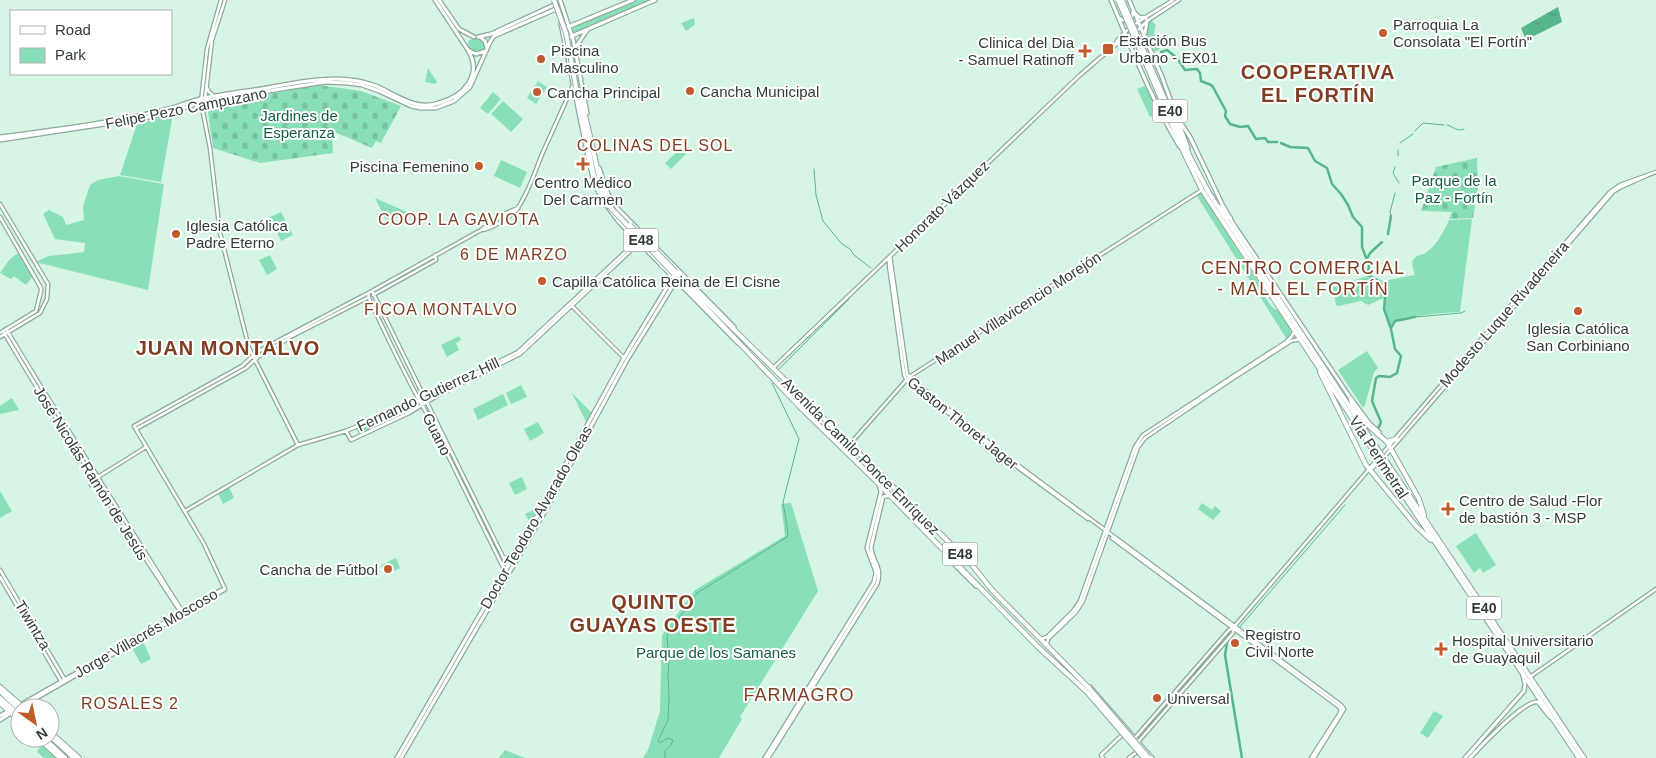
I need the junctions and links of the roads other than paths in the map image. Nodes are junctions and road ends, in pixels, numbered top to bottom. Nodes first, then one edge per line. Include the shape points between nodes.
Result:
1 (223, 0) edge
2 (435, 0) edge
3 (439, 0) edge
4 (556, 0) edge
5 (633, 0) edge
6 (655, 0) edge
7 (1112, 0) edge
8 (1118, 0) edge
9 (1122, 0) edge
10 (1129, 0) edge
11 (1173, 0) edge
12 (1179, 0) edge
13 (562, 6) junction
14 (555, 7) junction
15 (1133, 10) junction
16 (566, 15) junction
17 (1119, 17) junction
18 (559, 18) junction
19 (1146, 20) junction
20 (521, 22) junction
21 (1139, 23) junction
22 (569, 26) junction
23 (1141, 28) junction
24 (562, 29) junction
25 (588, 29) junction
26 (1126, 34) junction
27 (572, 36) junction
28 (476, 37) junction
29 (565, 39) junction
30 (1148, 43) junction
31 (467, 49) junction
32 (487, 49) junction
33 (1133, 50) junction
34 (575, 51) junction
35 (568, 56) junction
36 (1147, 64) junction
37 (206, 86) junction
38 (576, 86) junction
39 (580, 93) junction
40 (214, 96) junction
41 (203, 100) junction
42 (581, 100) junction
43 (577, 105) junction
44 (585, 108) junction
45 (581, 113) junction
46 (1179, 120) junction
47 (0, 138) edge
48 (1184, 154) junction
49 (1191, 159) junction
50 (1656, 172) edge
51 (598, 186) junction
52 (1202, 190) junction
53 (599, 193) junction
54 (1213, 200) junction
55 (0, 204) edge
56 (610, 205) junction
57 (0, 217) edge
58 (1590, 217) junction
59 (1230, 218) junction
60 (1581, 225) junction
61 (638, 229) junction
62 (1578, 233) junction
63 (631, 234) junction
64 (644, 236) junction
65 (638, 242) junction
66 (651, 243) junction
67 (645, 248) junction
68 (435, 255) junction
69 (890, 256) junction
70 (662, 266) joint
71 (1543, 269) junction
72 (673, 274) junction
73 (1542, 274) junction
74 (689, 285) junction
75 (681, 286) junction
76 (1528, 288) junction
77 (697, 289) junction
78 (373, 293) junction
79 (369, 295) junction
80 (702, 298) junction
81 (572, 306) junction
82 (1294, 330) junction
83 (5, 332) edge
84 (0, 337) edge
85 (1300, 339) junction
86 (1312, 342) junction
87 (743, 348) junction
88 (1312, 350) junction
89 (760, 357) junction
90 (254, 358) junction
91 (624, 358) junction
92 (1313, 358) junction
93 (772, 369) junction
94 (908, 378) junction
95 (796, 391) junction
96 (425, 398) junction
97 (790, 398) junction
98 (1344, 399) junction
99 (1351, 399) junction
100 (418, 400) junction
101 (805, 400) junction
102 (427, 402) junction
103 (421, 406) junction
104 (799, 406) junction
105 (430, 408) junction
106 (1354, 409) junction
107 (424, 410) junction
108 (1355, 415) junction
109 (346, 432) junction
110 (1396, 439) junction
111 (1387, 442) junction
112 (298, 445) junction
113 (850, 445) junction
114 (146, 447) junction
115 (1390, 448) junction
116 (1377, 451) junction
117 (1382, 460) junction
118 (1370, 470) junction
119 (97, 478) junction
120 (91, 484) dead end
121 (878, 484) junction
122 (890, 496) junction
123 (185, 511) junction
124 (1426, 521) junction
125 (1106, 532) junction
126 (1436, 545) junction
127 (518, 550) junction
128 (503, 557) junction
129 (509, 568) junction
130 (0, 570) edge
131 (507, 572) junction
132 (0, 577) edge
133 (1656, 589) edge
134 (183, 613) junction
135 (30, 625) junction
136 (1234, 627) junction
137 (1040, 639) junction
138 (1046, 646) junction
139 (1523, 676) junction
140 (1530, 676) junction
141 (64, 681) junction
142 (0, 687) edge
143 (1086, 689) junction
144 (0, 691) edge
145 (35, 698) edge
146 (10, 700) edge
147 (10, 702) edge
148 (1554, 719) junction
149 (1125, 726) junction
150 (1122, 735) junction
151 (1135, 738) junction
152 (60, 741) edge
153 (1138, 742) junction
154 (1130, 744) junction
155 (60, 745) edge
156 (1142, 746) junction
157 (1133, 747) junction
158 (49, 748) edge
159 (54, 748) edge
160 (1137, 752) junction
161 (1102, 756) edge
162 (60, 758) edge
163 (65, 758) edge
164 (74, 758) edge
165 (79, 758) edge
166 (397, 758) edge
167 (401, 758) edge
168 (766, 758) edge
169 (1129, 758) edge
170 (1143, 758) edge
171 (1150, 758) edge
172 (1312, 758) edge
173 (1465, 758) edge
174 (1470, 758) edge
175 (1579, 758) edge
176 (1584, 758) edge

1 - 37 street via 212,40
1 - 41 street via 207,49
2 - 31 main road
3 - 28 main road via 460,29
4 - 13 main road, Avenida Camilo Ponce Enríquez / E48
4 - 14 main road, Avenida Camilo Ponce Enríquez / E48
4 - 38 main road, Avenida Camilo Ponce Enríquez / E48, bridge
5 - 22 main road
6 - 25 main road
7 - 17 main road, Vía Perimetral
8 - 36 main road, Vía Perimetral / E40, bridge
9 - 36 main road, Vía Perimetral / E40, bridge
10 - 15 main road, Vía Perimetral
11 - 19 street, Honorato Vázquez
12 - 19 street, Honorato Vázquez
13 - 14 main road
13 - 16 main road, Avenida Camilo Ponce Enríquez / E48
14 - 18 main road, Avenida Camilo Ponce Enríquez / E48
14 - 20 main road
15 - 17 main road via 1129,20
15 - 19 main road
15 - 21 main road, Vía Perimetral
16 - 18 main road
16 - 22 main road, Avenida Camilo Ponce Enríquez / E48
17 - 26 main road, Vía Perimetral
18 - 24 main road, Avenida Camilo Ponce Enríquez / E48
19 - 21 street, Honorato Vázquez
19 - 23 street, Honorato Vázquez
19 - 30 main road via 1144,28
20 - 28 main road
20 - 32 main road via 494,36
21 - 23 main road, Vía Perimetral
21 - 26 street, Honorato Vázquez via 1131,26
22 - 24 main road
22 - 27 main road, Avenida Camilo Ponce Enríquez / E48
23 - 26 street, Honorato Vázquez via 1134,34
23 - 30 main road, Vía Perimetral
24 - 29 main road, Avenida Camilo Ponce Enríquez / E48
25 - 27 main road
25 - 34 main road
26 - 33 main road, Vía Perimetral
26 - 69 street, Honorato Vázquez
27 - 29 main road
27 - 34 main road, Avenida Camilo Ponce Enríquez / E48
28 - 31 main road via 466,40
28 - 32 main road via 485,41
29 - 35 main road, Avenida Camilo Ponce Enríquez / E48
30 - 33 main road via 1137,40
30 - 46 main road, Vía Perimetral
31 - 32 main road via 478,54
31 - 40 main road, Felipe Pezo Campuzano via 474,67 470,81 456,96 434,104 412,103 371,84 335,79
32 - 41 main road, Felipe Pezo Campuzano via 466,91 451,103 436,108 416,107 369,87 337,82
33 - 48 main road, Vía Perimetral via 1169,130
34 - 35 main road via 570,51
34 - 42 main road, Avenida Camilo Ponce Enríquez / E48
35 - 38 main road, Avenida Camilo Ponce Enríquez / E48
36 - 48 main road, Vía Perimetral / E40
36 - 49 main road, Vía Perimetral / E40
37 - 40 street
37 - 41 street
38 - 39 main road, Avenida Camilo Ponce Enríquez / E48
38 - 42 main road, Avenida Camilo Ponce Enríquez / E48
38 - 43 main road, Avenida Camilo Ponce Enríquez / E48
38 - 68 street via 518,208 512,215
39 - 42 main road
39 - 45 main road, Avenida Camilo Ponce Enríquez / E48
40 - 41 main road, Felipe Pezo Campuzano
41 - 47 main road, Felipe Pezo Campuzano via 160,115
41 - 90 street via 220,233 246,339
42 - 43 main road
42 - 44 main road, Avenida Camilo Ponce Enríquez / E48
42 - 45 main road, Avenida Camilo Ponce Enríquez / E48
43 - 45 main road, Avenida Camilo Ponce Enríquez / E48
44 - 45 main road
44 - 61 main road, Avenida Camilo Ponce Enríquez / E48 via 604,184 614,203
45 - 51 main road, Avenida Camilo Ponce Enríquez / E48
45 - 53 main road, Avenida Camilo Ponce Enríquez / E48
45 - 56 main road, Avenida Camilo Ponce Enríquez / E48 via 601,185
46 - 49 main road, Vía Perimetral
46 - 59 main road, Vía Perimetral
48 - 52 main road, Vía Perimetral / E40
49 - 54 main road, Vía Perimetral / E40
50 - 58 street, Modesto Luque Rivadeneira via 1617,189
51 - 53 main road
51 - 56 main road, Avenida Camilo Ponce Enríquez / E48
52 - 82 main road, Vía Perimetral / E40
52 - 94 street, Manuel Villavicencio Morejón
53 - 63 main road, Avenida Camilo Ponce Enríquez / E48 via 611,213
54 - 59 main road
54 - 88 main road, Vía Perimetral / E40
55 - 83 street via 48,284 40,313
56 - 72 main road, Avenida Camilo Ponce Enríquez / E48, bridge
57 - 83 street via 41,288 36,311
58 - 60 street, Modesto Luque Rivadeneira
58 - 62 street, Modesto Luque Rivadeneira
59 - 86 main road, Vía Perimetral
60 - 62 street
60 - 71 street, Modesto Luque Rivadeneira
61 - 63 main road via 636,234
61 - 64 main road, Avenida Camilo Ponce Enríquez / E48
62 - 73 street, Modesto Luque Rivadeneira
63 - 65 main road, Avenida Camilo Ponce Enríquez / E48
64 - 65 street, Fernando Gutierrez Hill
64 - 66 main road, Avenida Camilo Ponce Enríquez / E48
65 - 67 main road, Avenida Camilo Ponce Enríquez / E48
65 - 81 street, Fernando Gutierrez Hill
65 - 96 street, Fernando Gutierrez Hill via 523,349
66 - 67 main road
66 - 77 main road, Avenida Camilo Ponce Enríquez / E48
67 - 70 main road, Avenida Camilo Ponce Enríquez / E48
68 - 78 street
68 - 78 street via 436,260
69 - 93 street, Honorato Vázquez
69 - 94 street, Gaston Thoret Jager via 904,374
70 - 72 main road
71 - 73 street
71 - 76 street, Modesto Luque Rivadeneira
72 - 74 main road, Avenida Camilo Ponce Enríquez / E48
72 - 75 main road, Avenida Camilo Ponce Enríquez / E48
72 - 87 main road, Avenida Camilo Ponce Enríquez / E48
72 - 91 main road, Doctor Teodoro Alvarado Oleas
73 - 76 street, Modesto Luque Rivadeneira
74 - 77 main road
74 - 80 main road, Avenida Camilo Ponce Enríquez / E48
75 - 87 main road, Avenida Camilo Ponce Enríquez / E48
75 - 129 main road, Doctor Teodoro Alvarado Oleas via 676,284 672,287 639,339 552,498
76 - 110 street, Modesto Luque Rivadeneira
76 - 115 street, Modesto Luque Rivadeneira
77 - 80 main road
77 - 89 main road, Avenida Camilo Ponce Enríquez / E48 via 760,353
78 - 79 street
78 - 96 street, Guano
79 - 90 street
79 - 100 street, Guano
80 - 89 main road, Avenida Camilo Ponce Enríquez / E48
81 - 91 street
81 - 102 street, Fernando Gutierrez Hill via 520,354
82 - 85 main road, Vía Perimetral / E40
82 - 125 street via 1290,339 1143,435 1135,447
83 - 84 street
83 - 119 street, José Nicolás Ramón de Jesús
85 - 92 main road, Vía Perimetral / E40
85 - 125 street via 1264,358 1145,438 1138,447
86 - 88 main road
86 - 99 main road, Vía Perimetral
87 - 97 main road, Avenida Camilo Ponce Enríquez / E48
88 - 98 main road, Vía Perimetral / E40
89 - 93 main road, Avenida Camilo Ponce Enríquez / E48
90 - 112 street
90 - 114 street via 246,368 135,427
91 - 127 main road, Doctor Teodoro Alvarado Oleas
92 - 116 main road, Vía Perimetral / E40
92 - 118 main road
93 - 95 main road, Avenida Camilo Ponce Enríquez / E48
94 - 113 street, Manuel Villavicencio Morejón
94 - 125 street, Gaston Thoret Jager via 1006,459
95 - 97 main road via 796,396
95 - 101 main road, Avenida Camilo Ponce Enríquez / E48
96 - 100 street, Fernando Gutierrez Hill
96 - 102 street, Guano
97 - 104 main road, Avenida Camilo Ponce Enríquez / E48
98 - 106 main road
98 - 108 main road, Vía Perimetral / E40
99 - 106 main road
99 - 111 main road, Vía Perimetral
100 - 103 street, Guano
100 - 109 street, Fernando Gutierrez Hill
101 - 104 main road via 800,401
101 - 113 main road, Avenida Camilo Ponce Enríquez / E48
102 - 103 street, Fernando Gutierrez Hill
102 - 105 street, Guano
103 - 107 street, Guano
103 - 109 street, Fernando Gutierrez Hill via 351,440
104 - 121 main road, Avenida Camilo Ponce Enríquez / E48
105 - 107 street
105 - 128 street, Guano
106 - 108 main road
106 - 111 main road
107 - 131 street, Guano
108 - 116 main road, Vía Perimetral / E40
109 - 112 street, Fernando Gutierrez Hill
110 - 111 main road
110 - 115 street, Modesto Luque Rivadeneira
111 - 115 main road
112 - 123 street, Fernando Gutierrez Hill
113 - 137 main road, Avenida Camilo Ponce Enríquez / E48 via 972,565
114 - 119 street
114 - 123 street
115 - 118 street, Modesto Luque Rivadeneira
115 - 124 main road via 1419,499
116 - 117 main road, Vía Perimetral / E40, bridge
117 - 124 main road, Vía Perimetral / E40
117 - 126 main road, Vía Perimetral / E40
118 - 126 main road
118 - 136 street, Modesto Luque Rivadeneira
119 - 120 street
119 - 134 street, José Nicolás Ramón de Jesús
121 - 122 main road, Avenida Camilo Ponce Enríquez / E48
121 - 168 main road via 881,492 867,548 876,572 874,582
122 - 143 main road, Avenida Camilo Ponce Enríquez / E48
122 - 168 main road via 883,497 871,547 880,577 877,584
123 - 134 street, Jorge Villacrés Moscoso via 225,589
124 - 140 main road, Vía Perimetral / E40
125 - 136 street, Gaston Thoret Jager
125 - 137 street via 1080,601 1047,637
125 - 138 street via 1083,601 1048,639
126 - 139 main road, Vía Perimetral / E40
127 - 128 street
127 - 129 main road, Doctor Teodoro Alvarado Oleas
128 - 129 street, Guano
129 - 131 main road, Doctor Teodoro Alvarado Oleas
130 - 135 street, Tiwintza
131 - 166 main road, Doctor Teodoro Alvarado Oleas
131 - 167 main road, Doctor Teodoro Alvarado Oleas
132 - 135 street, Tiwintza
133 - 140 street
134 - 141 street, Jorge Villacrés Moscoso
135 - 141 street, Tiwintza
136 - 151 street, Modesto Luque Rivadeneira
136 - 153 street, Modesto Luque Rivadeneira
136 - 172 street, Gaston Thoret Jager via 1342,708 1343,712
137 - 138 main road, Avenida Camilo Ponce Enríquez / E48
138 - 143 main road, Avenida Camilo Ponce Enríquez / E48
139 - 148 main road, Vía Perimetral / E40
139 - 173 main road via 1524,691
140 - 176 main road, Vía Perimetral / E40
141 - 145 street, Jorge Villacrés Moscoso
142 - 146 main road
143 - 149 main road, Avenida Camilo Ponce Enríquez / E48 via 1098,694
143 - 150 main road, Avenida Camilo Ponce Enríquez / E48
143 - 170 main road, Avenida Camilo Ponce Enríquez / E48, bridge
143 - 171 main road, Avenida Camilo Ponce Enríquez / E48, bridge
144 - 147 main road
148 - 174 main road via 1538,702 1531,702
148 - 175 main road, Vía Perimetral / E40
149 - 150 main road via 1126,732
149 - 151 main road, Avenida Camilo Ponce Enríquez / E48
150 - 154 main road, Avenida Camilo Ponce Enríquez / E48
150 - 161 street
151 - 153 main road, Avenida Camilo Ponce Enríquez / E48
151 - 154 street, Modesto Luque Rivadeneira
152 - 165 main road
153 - 156 main road, Avenida Camilo Ponce Enríquez / E48
153 - 157 street, Modesto Luque Rivadeneira
154 - 157 main road, Avenida Camilo Ponce Enríquez / E48
155 - 164 main road
156 - 160 main road
156 - 171 main road, Avenida Camilo Ponce Enríquez / E48
157 - 160 main road, Avenida Camilo Ponce Enríquez / E48
158 - 162 main road
159 - 163 main road
160 - 169 street
160 - 170 main road, Avenida Camilo Ponce Enríquez / E48

